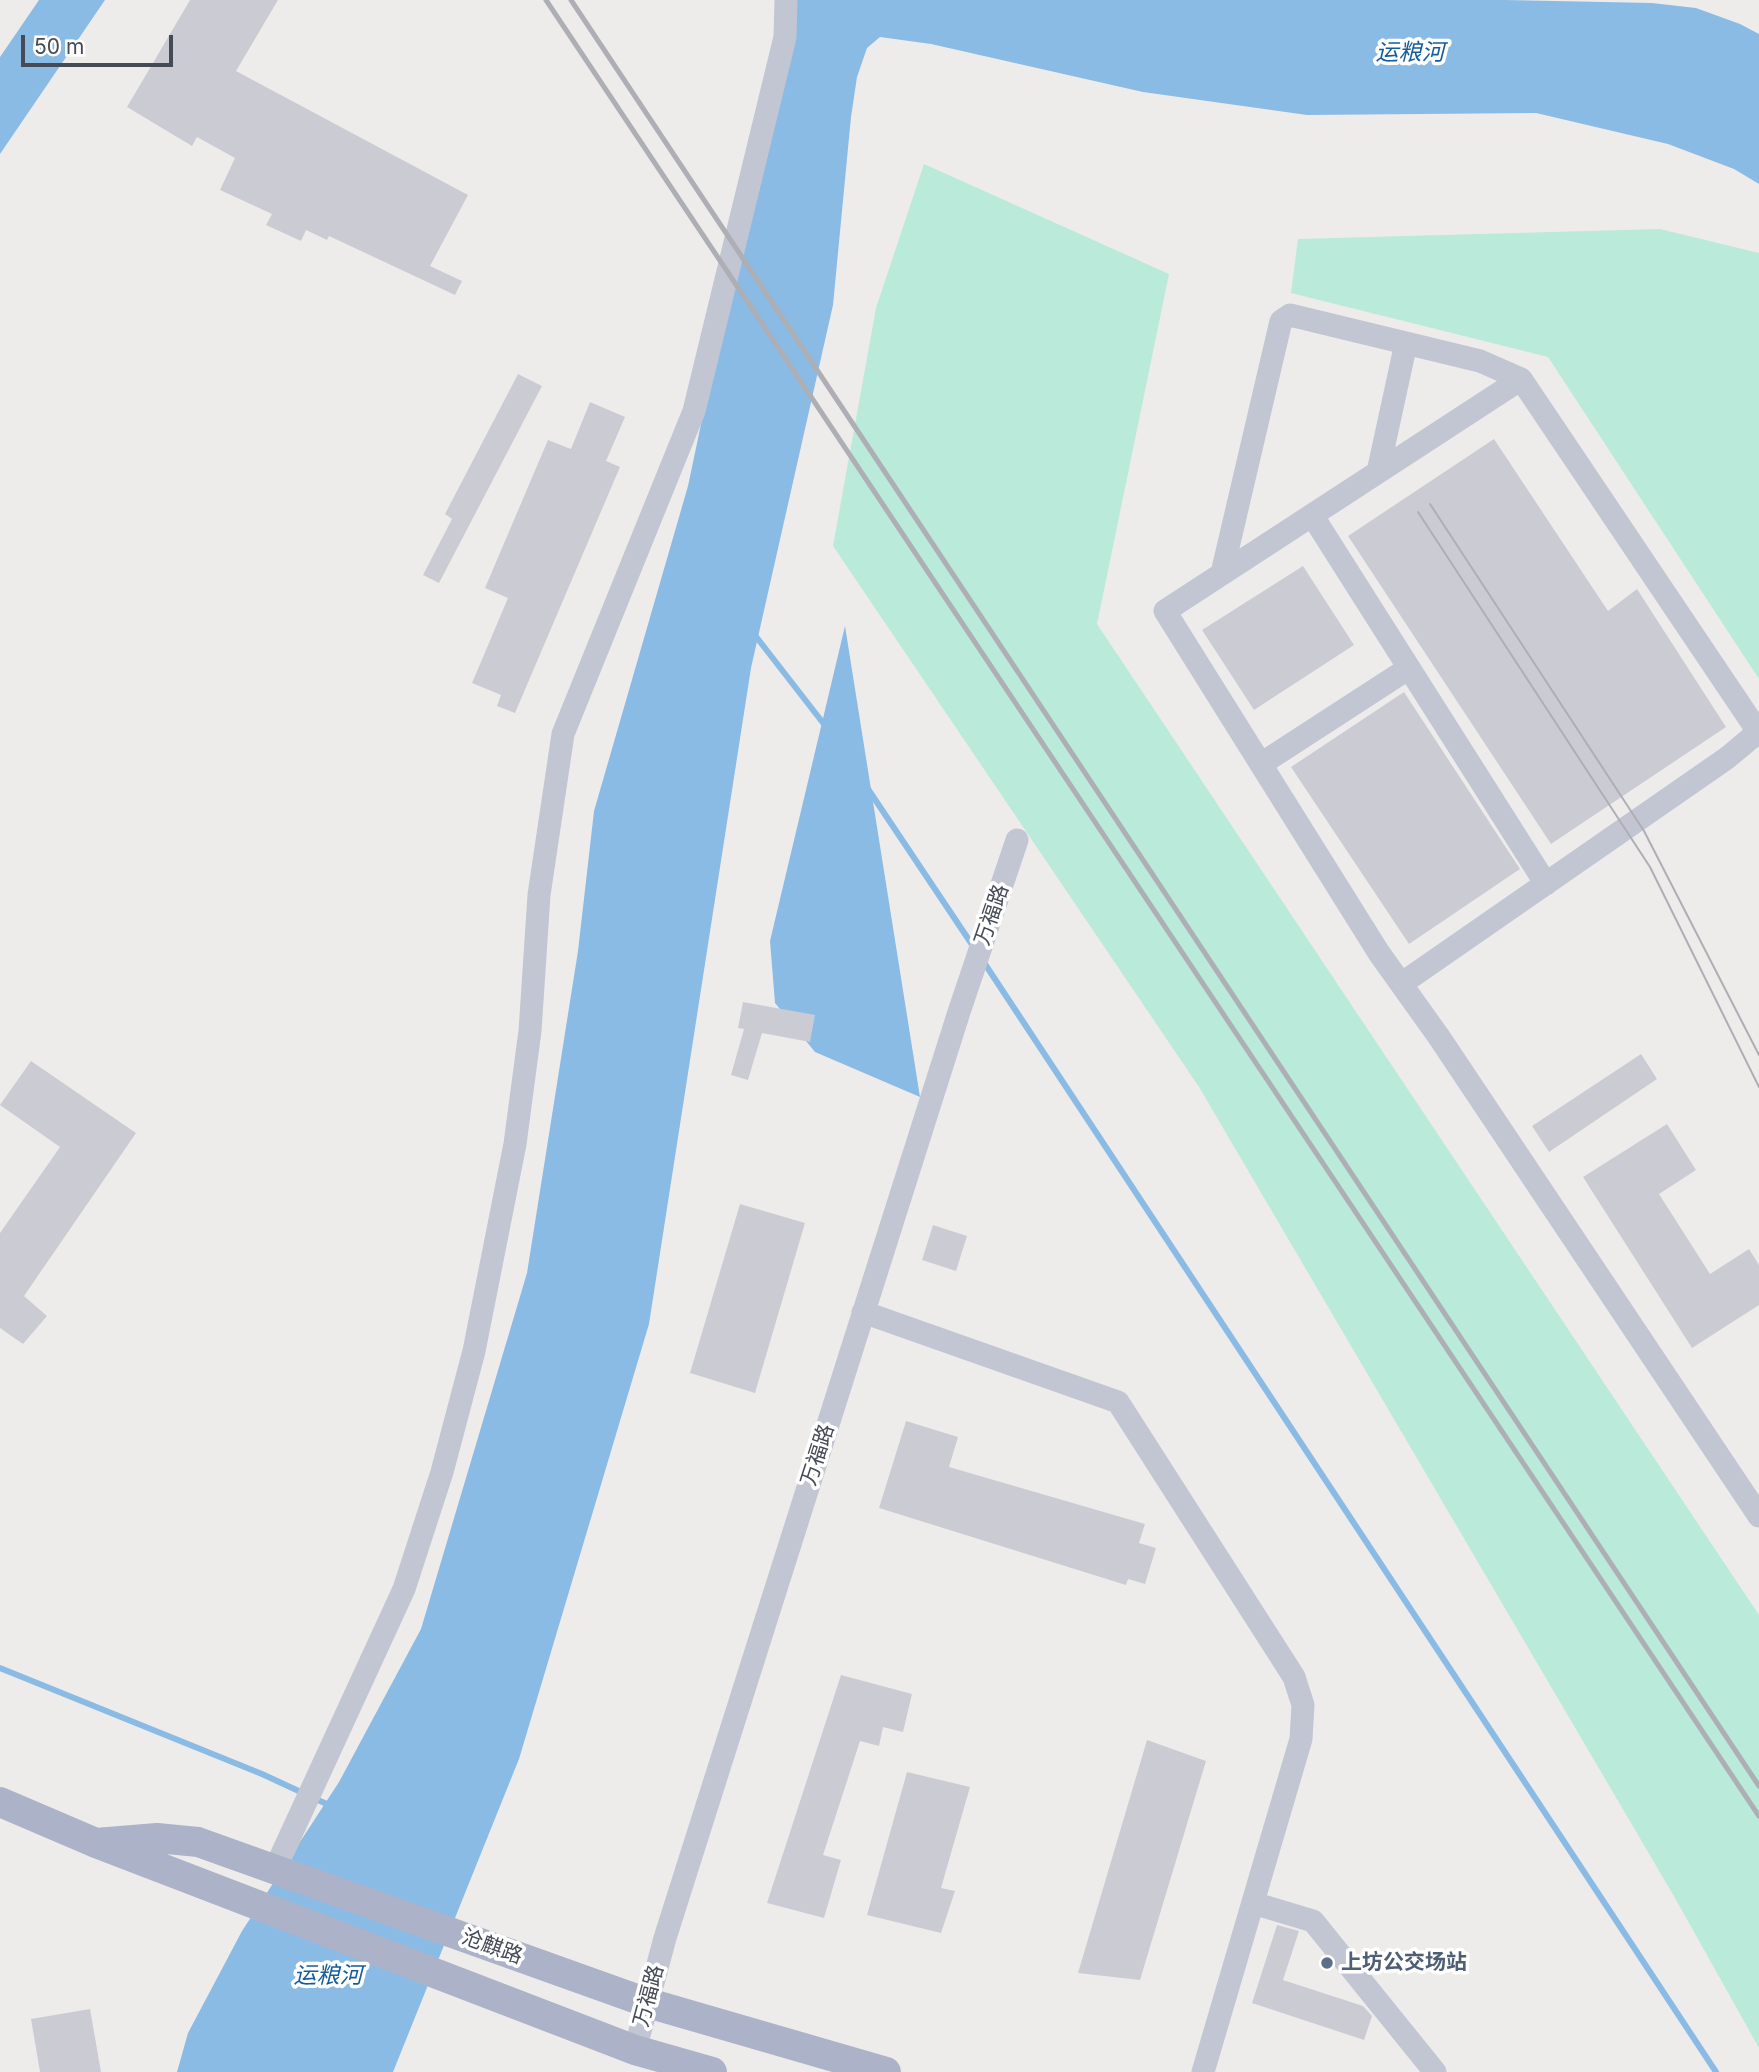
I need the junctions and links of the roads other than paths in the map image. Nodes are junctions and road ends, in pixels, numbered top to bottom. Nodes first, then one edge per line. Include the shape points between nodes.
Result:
1 (786, 0) edge
2 (1406, 343) junction
3 (1521, 379) junction
4 (1378, 472) junction
5 (1312, 515) junction
6 (1222, 573) junction
7 (1409, 668) junction
8 (1759, 732) edge
9 (1261, 764) junction
10 (1017, 840) dead end
11 (1546, 884) junction
12 (1401, 984) junction
13 (863, 1312) junction
14 (1759, 1516) edge
15 (0, 1802) edge
16 (96, 1843) junction
17 (275, 1870) junction
18 (1253, 1903) junction
19 (648, 2003) junction
20 (631, 2061) edge
21 (712, 2072) edge
22 (886, 2072) edge
23 (1203, 2072) edge
24 (1435, 2072) edge

1 - 17 street via 785,37 694,411 563,734 539,895 530,1031 515,1144 474,1351 442,1472 404,1589
2 - 3 street via 1479,361
2 - 4 street
2 - 6 street via 1290,315 1282,321
3 - 4 street
3 - 8 street
4 - 5 street
5 - 6 street
5 - 7 street
6 - 9 street via 1165,611
7 - 9 street
7 - 11 street
8 - 11 street
9 - 12 street
10 - 13 street, 万福路
11 - 12 street
12 - 14 street
13 - 18 street via 1118,1402 1294,1676 1303,1705 1301,1740
13 - 19 street, 万福路 via 664,1938
15 - 16 main road, 沧麒路
16 - 17 main road, 沧麒路 via 157,1838 198,1842
16 - 20 main road, 沧麒路
17 - 19 main road, 沧麒路
18 - 23 street
18 - 24 street via 1313,1921
19 - 20 street, 万福路
19 - 22 main road, 沧麒路
20 - 21 main road, 沧麒路

